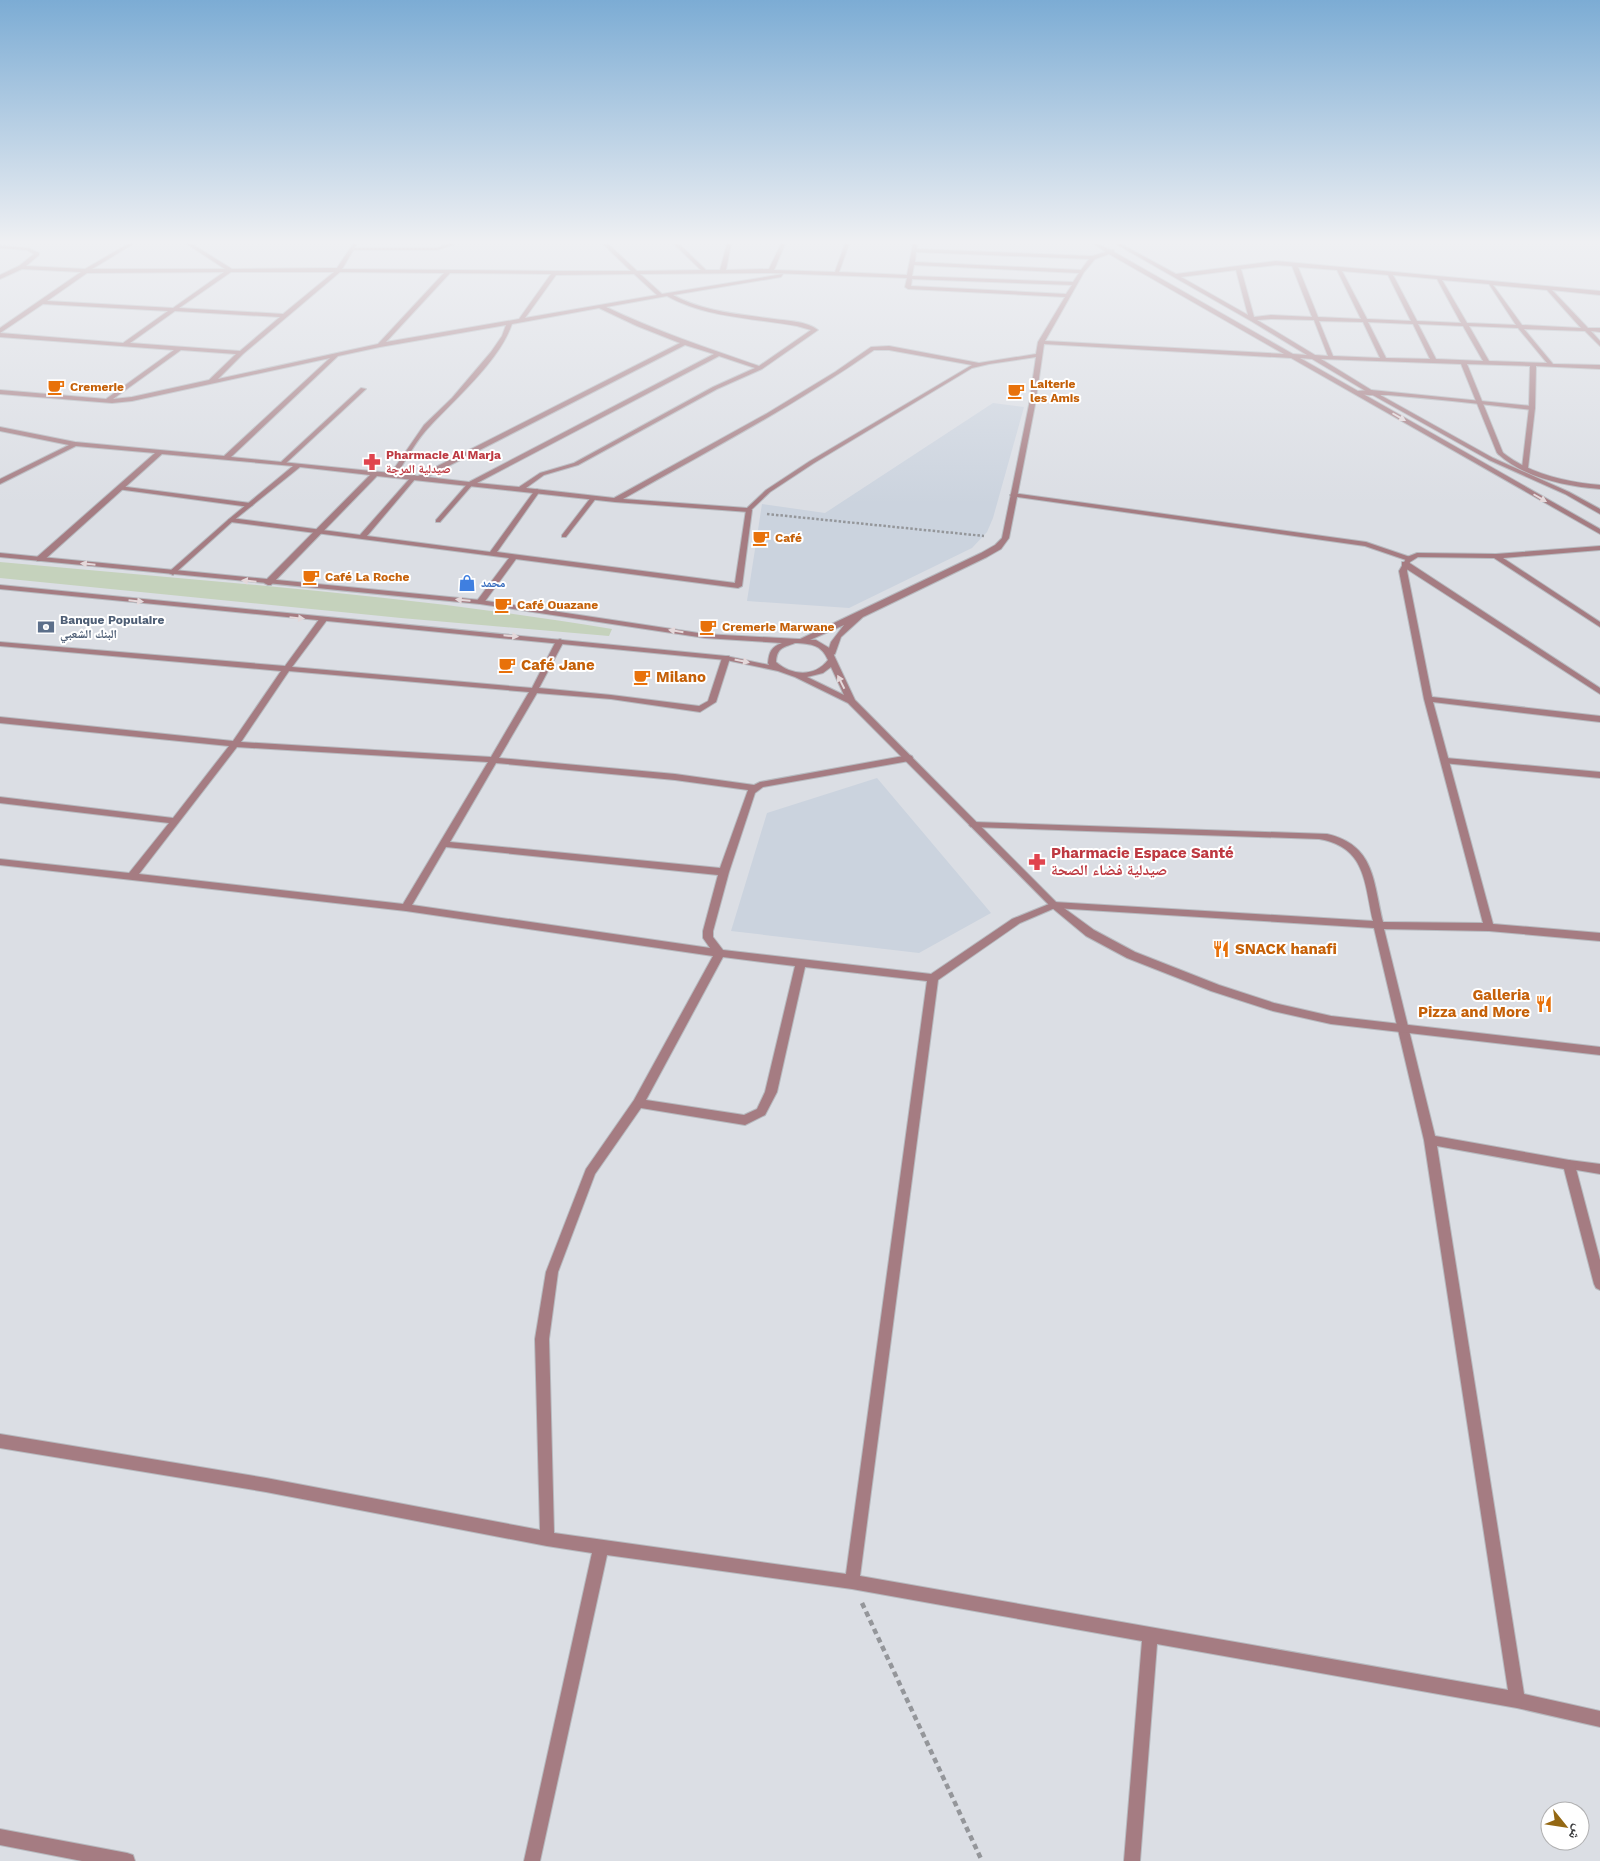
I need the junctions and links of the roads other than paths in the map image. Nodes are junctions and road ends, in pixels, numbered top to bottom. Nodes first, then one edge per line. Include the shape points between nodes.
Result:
1 (144, 331) edge
2 (267, 331) edge
3 (393, 331) edge
4 (460, 331) edge
5 (507, 331) edge
6 (654, 331) edge
7 (814, 331) edge
8 (1048, 331) edge
9 (1249, 331) edge
10 (1273, 331) edge
11 (1319, 331) edge
12 (1371, 331) edge
13 (1418, 331) edge
14 (1469, 331) edge
15 (1523, 331) edge
16 (1585, 331) edge
17 (0, 336) edge
18 (1041, 342) junction
19 (685, 343) junction
20 (125, 344) junction
21 (1600, 344) edge
22 (380, 345) junction
23 (180, 348) junction
24 (241, 353) junction
25 (337, 354) junction
26 (719, 354) junction
27 (1039, 356) junction
28 (1288, 356) junction
29 (1313, 356) junction
30 (1331, 357) junction
31 (1384, 359) junction
32 (1434, 361) junction
33 (1464, 363) junction
34 (1488, 363) junction
35 (978, 365) junction
36 (1533, 365) junction
37 (1552, 366) junction
38 (1600, 367) edge
39 (760, 368) junction
40 (210, 383) junction
41 (363, 389) dead end
42 (0, 392) edge
43 (1371, 392) junction
44 (1357, 393) junction
45 (108, 400) junction
46 (1481, 402) junction
47 (1532, 408) junction
48 (0, 429) edge
49 (75, 444) junction
50 (160, 452) junction
51 (226, 458) junction
52 (283, 463) junction
53 (299, 465) junction
54 (1525, 468) junction
55 (376, 473) junction
56 (394, 475) junction
57 (416, 478) junction
58 (0, 482) edge
59 (471, 483) junction
60 (1600, 487) edge
61 (119, 488) junction
62 (521, 489) junction
63 (537, 491) junction
64 (1013, 495) junction
65 (594, 498) junction
66 (615, 500) junction
67 (250, 505) junction
68 (749, 510) junction
69 (1600, 512) edge
70 (231, 520) junction
71 (438, 521) dead end
72 (320, 532) junction
73 (1600, 532) edge
74 (564, 536) dead end
75 (361, 538) junction
76 (1600, 548) edge
77 (492, 554) junction
78 (0, 555) edge
79 (1496, 556) junction
80 (514, 557) junction
81 (40, 560) junction
82 (1407, 561) junction
83 (173, 573) junction
84 (268, 583) junction
85 (0, 587) edge
86 (480, 602) junction
87 (860, 615) junction
88 (323, 620) junction
89 (1600, 625) edge
90 (560, 641) junction
91 (797, 641) junction
92 (0, 644) edge
93 (831, 657) junction
94 (726, 658) junction
95 (777, 669) junction
96 (286, 670) junction
97 (794, 675) junction
98 (534, 690) junction
99 (1600, 692) edge
100 (1428, 699) junction
101 (851, 701) junction
102 (1600, 719) edge
103 (0, 720) edge
104 (235, 744) junction
105 (909, 758) junction
106 (493, 760) junction
107 (1446, 761) junction
108 (1600, 775) edge
109 (754, 788) junction
110 (0, 800) edge
111 (174, 821) junction
112 (974, 825) junction
113 (443, 844) junction
114 (0, 862) edge
115 (724, 872) junction
116 (130, 878) junction
117 (1054, 905) junction
118 (406, 908) junction
119 (1379, 925) junction
120 (1489, 927) junction
121 (1600, 937) edge
122 (720, 954) junction
123 (801, 963) junction
124 (934, 978) junction
125 (1402, 1030) junction
126 (1600, 1052) edge
127 (638, 1103) junction
128 (1430, 1140) junction
129 (1569, 1165) junction
130 (1600, 1169) edge
131 (1600, 1284) edge
132 (0, 1441) edge
133 (547, 1539) junction
134 (601, 1547) junction
135 (852, 1582) junction
136 (1150, 1635) junction
137 (1517, 1700) junction
138 (1600, 1719) edge
139 (0, 1837) edge
140 (127, 1861) edge
141 (532, 1861) edge
142 (1132, 1861) edge

1 - 20 street
2 - 24 street
3 - 22 street
4 - 22 street
5 - 56 street via 493,353 454,399 426,426
6 - 19 street
7 - 39 street
8 - 18 street
9 - 28 street
10 - 29 street
11 - 30 street
12 - 31 street
13 - 32 street
14 - 34 street
15 - 37 street
16 - 21 street
17 - 20 street
18 - 27 street
18 - 28 street
19 - 26 street
19 - 57 street
20 - 23 street
22 - 25 street
23 - 24 street
23 - 45 street
24 - 40 street
25 - 40 street
25 - 51 street
26 - 39 street
26 - 59 street
27 - 35 street
27 - 64 street
28 - 29 street
28 - 44 street
29 - 30 street
29 - 43 street
30 - 31 street
31 - 32 street
32 - 33 street
33 - 34 street
33 - 46 street
34 - 36 street
35 - 66 street via 889,348 873,348 768,415
35 - 68 street via 812,462 768,491
36 - 37 street
36 - 47 street
37 - 38 street
39 - 62 street via 715,388 576,464 542,474
40 - 45 street via 140,398
41 - 52 street
42 - 45 street
43 - 44 street
43 - 46 street
43 - 69 street via 1491,459 1567,492
44 -> 73 street
46 - 47 street
46 - 54 street via 1500,453
47 - 54 street
48 - 49 street
49 - 50 street
49 - 58 street
50 - 51 street
50 - 61 street
51 - 52 street
52 - 53 street
53 - 55 street
53 - 67 street
54 - 60 street via 1562,480
55 - 56 street
55 - 72 street
56 - 57 street
57 - 59 street
57 - 75 street
59 - 62 street
59 - 71 street
61 - 67 street
61 - 81 street
62 - 63 street
63 - 65 street
63 - 77 street
64 - 82 street via 1366,544
64 - 87 street via 1005,538 998,546
65 - 66 street
65 - 74 street
66 - 68 street
67 - 70 street
68 - 80 street via 738,586
70 - 72 street
70 - 83 street
72 - 75 street
72 - 84 street
75 - 77 street
76 - 79 street
77 - 80 street
78 - 81 street
79 - 82 street via 1418,556
79 - 89 street
80 - 86 street
83 -> 81 street
82 - 99 street
82 - 100 street via 1403,571
84 -> 83 street
86 -> 84 street
85 -> 88 street
91 -> 86 street via 705,636
87 - 91 street
87 - 93 street via 832,643
88 -> 90 street
88 - 96 street
90 - 94 street
90 - 98 street
91 - 93 street via 821,645
91 - 95 street via 773,652 772,663
92 - 96 street
93 - 97 street via 824,670
101 -> 93 street
94 -> 95 street
94 - 98 street via 712,702 700,709
95 - 97 street
96 - 98 street
96 - 104 street
97 - 101 street
98 - 106 street
100 - 102 street
100 - 107 street
101 - 105 street
103 - 104 street
104 - 106 street
104 - 111 street
105 - 109 street
105 - 112 street
106 - 109 street via 675,777
106 - 113 street
107 - 108 street
107 - 120 street
109 - 115 street
110 - 111 street
111 - 116 street
112 - 117 street
112 - 119 street via 1332,838 1357,851 1364,864
113 - 115 street
113 - 118 street
114 - 116 street
115 - 122 street via 708,931 708,938
116 - 118 street
117 - 119 street
117 - 124 street via 1016,921
117 - 125 street via 1090,933 1131,955 1215,988 1331,1020
118 - 122 street
119 - 120 street
119 - 125 street
120 - 121 street
122 - 123 street
122 - 127 street
123 - 124 street
123 - 127 street via 771,1092 761,1112 745,1120
124 - 135 street
125 - 126 street
125 - 128 street
127 - 133 street via 590,1172 552,1272 542,1339
128 - 129 street
128 - 137 street
129 - 130 street
129 - 131 street
132 - 133 street via 266,1484
133 - 134 street
134 - 135 street
134 - 141 street
135 - 136 street
136 - 137 street
136 - 142 street
137 - 138 street
139 - 140 street

